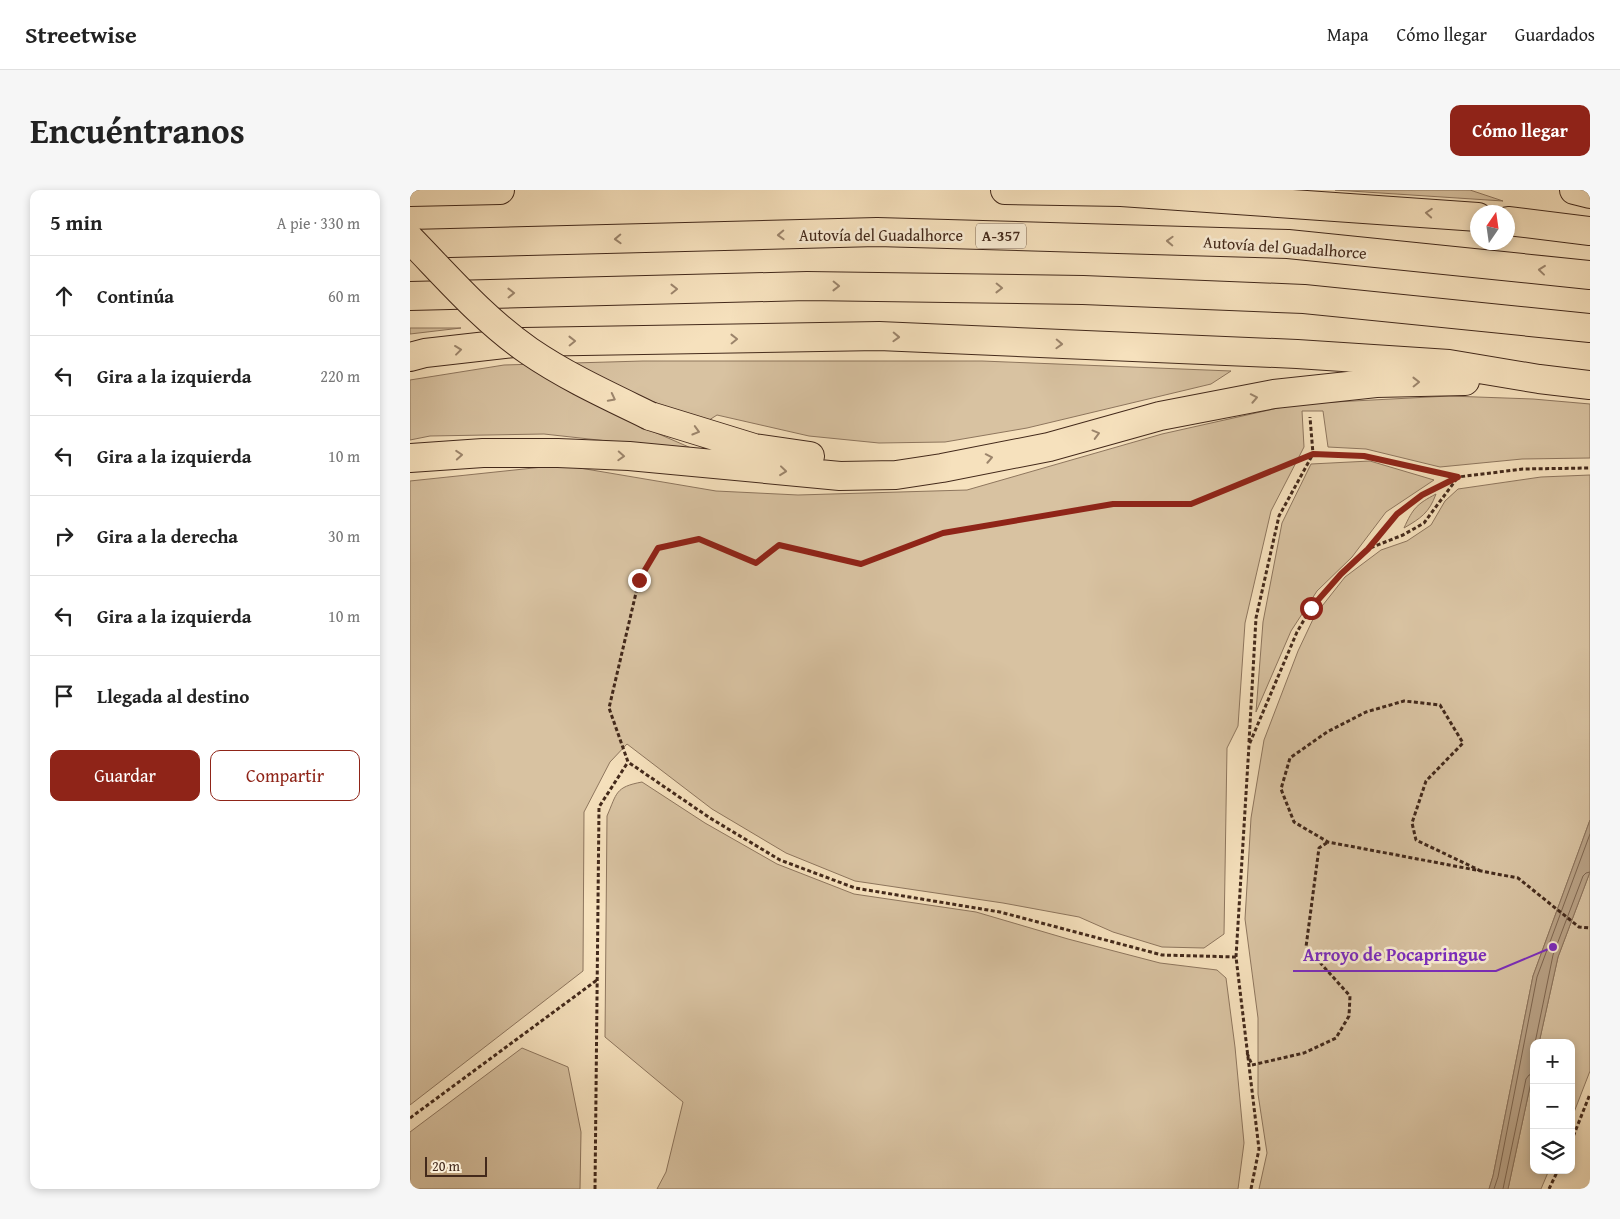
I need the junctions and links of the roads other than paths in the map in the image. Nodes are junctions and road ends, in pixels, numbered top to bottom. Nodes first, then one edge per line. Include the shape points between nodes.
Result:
1 (500, 190) edge
2 (1005, 190) edge
3 (1574, 190) edge
4 (410, 192) edge
5 (1590, 194) edge
6 (1470, 216) edge
7 (1515, 222) edge
8 (1590, 231) edge
9 (410, 239) edge
10 (410, 244) edge
11 (1590, 275) edge
12 (410, 296) edge
13 (1590, 328) edge
14 (410, 357) edge
15 (1539, 380) junction
16 (1590, 385) edge
17 (410, 458) edge
18 (942, 468) junction

1 - 4 highway
6 -> 2 highway via 1121,192
3 - 5 highway
7 - 8 highway
9 -> 18 highway, bridge via 479,310 529,350 580,382 650,416 754,448 837,461
11 -> 10 highway, Autovía del Guadalhorce / A-357 via 1288,244 877,232
12 -> 13 highway via 807,286 1084,290 1304,299
14 -> 15 highway via 523,342 879,336 1449,364
15 - 16 highway
18 -> 15 highway via 1049,447 1160,416 1274,394 1376,383
17 -> 18 highway via 483,453 593,454 840,476 896,475

